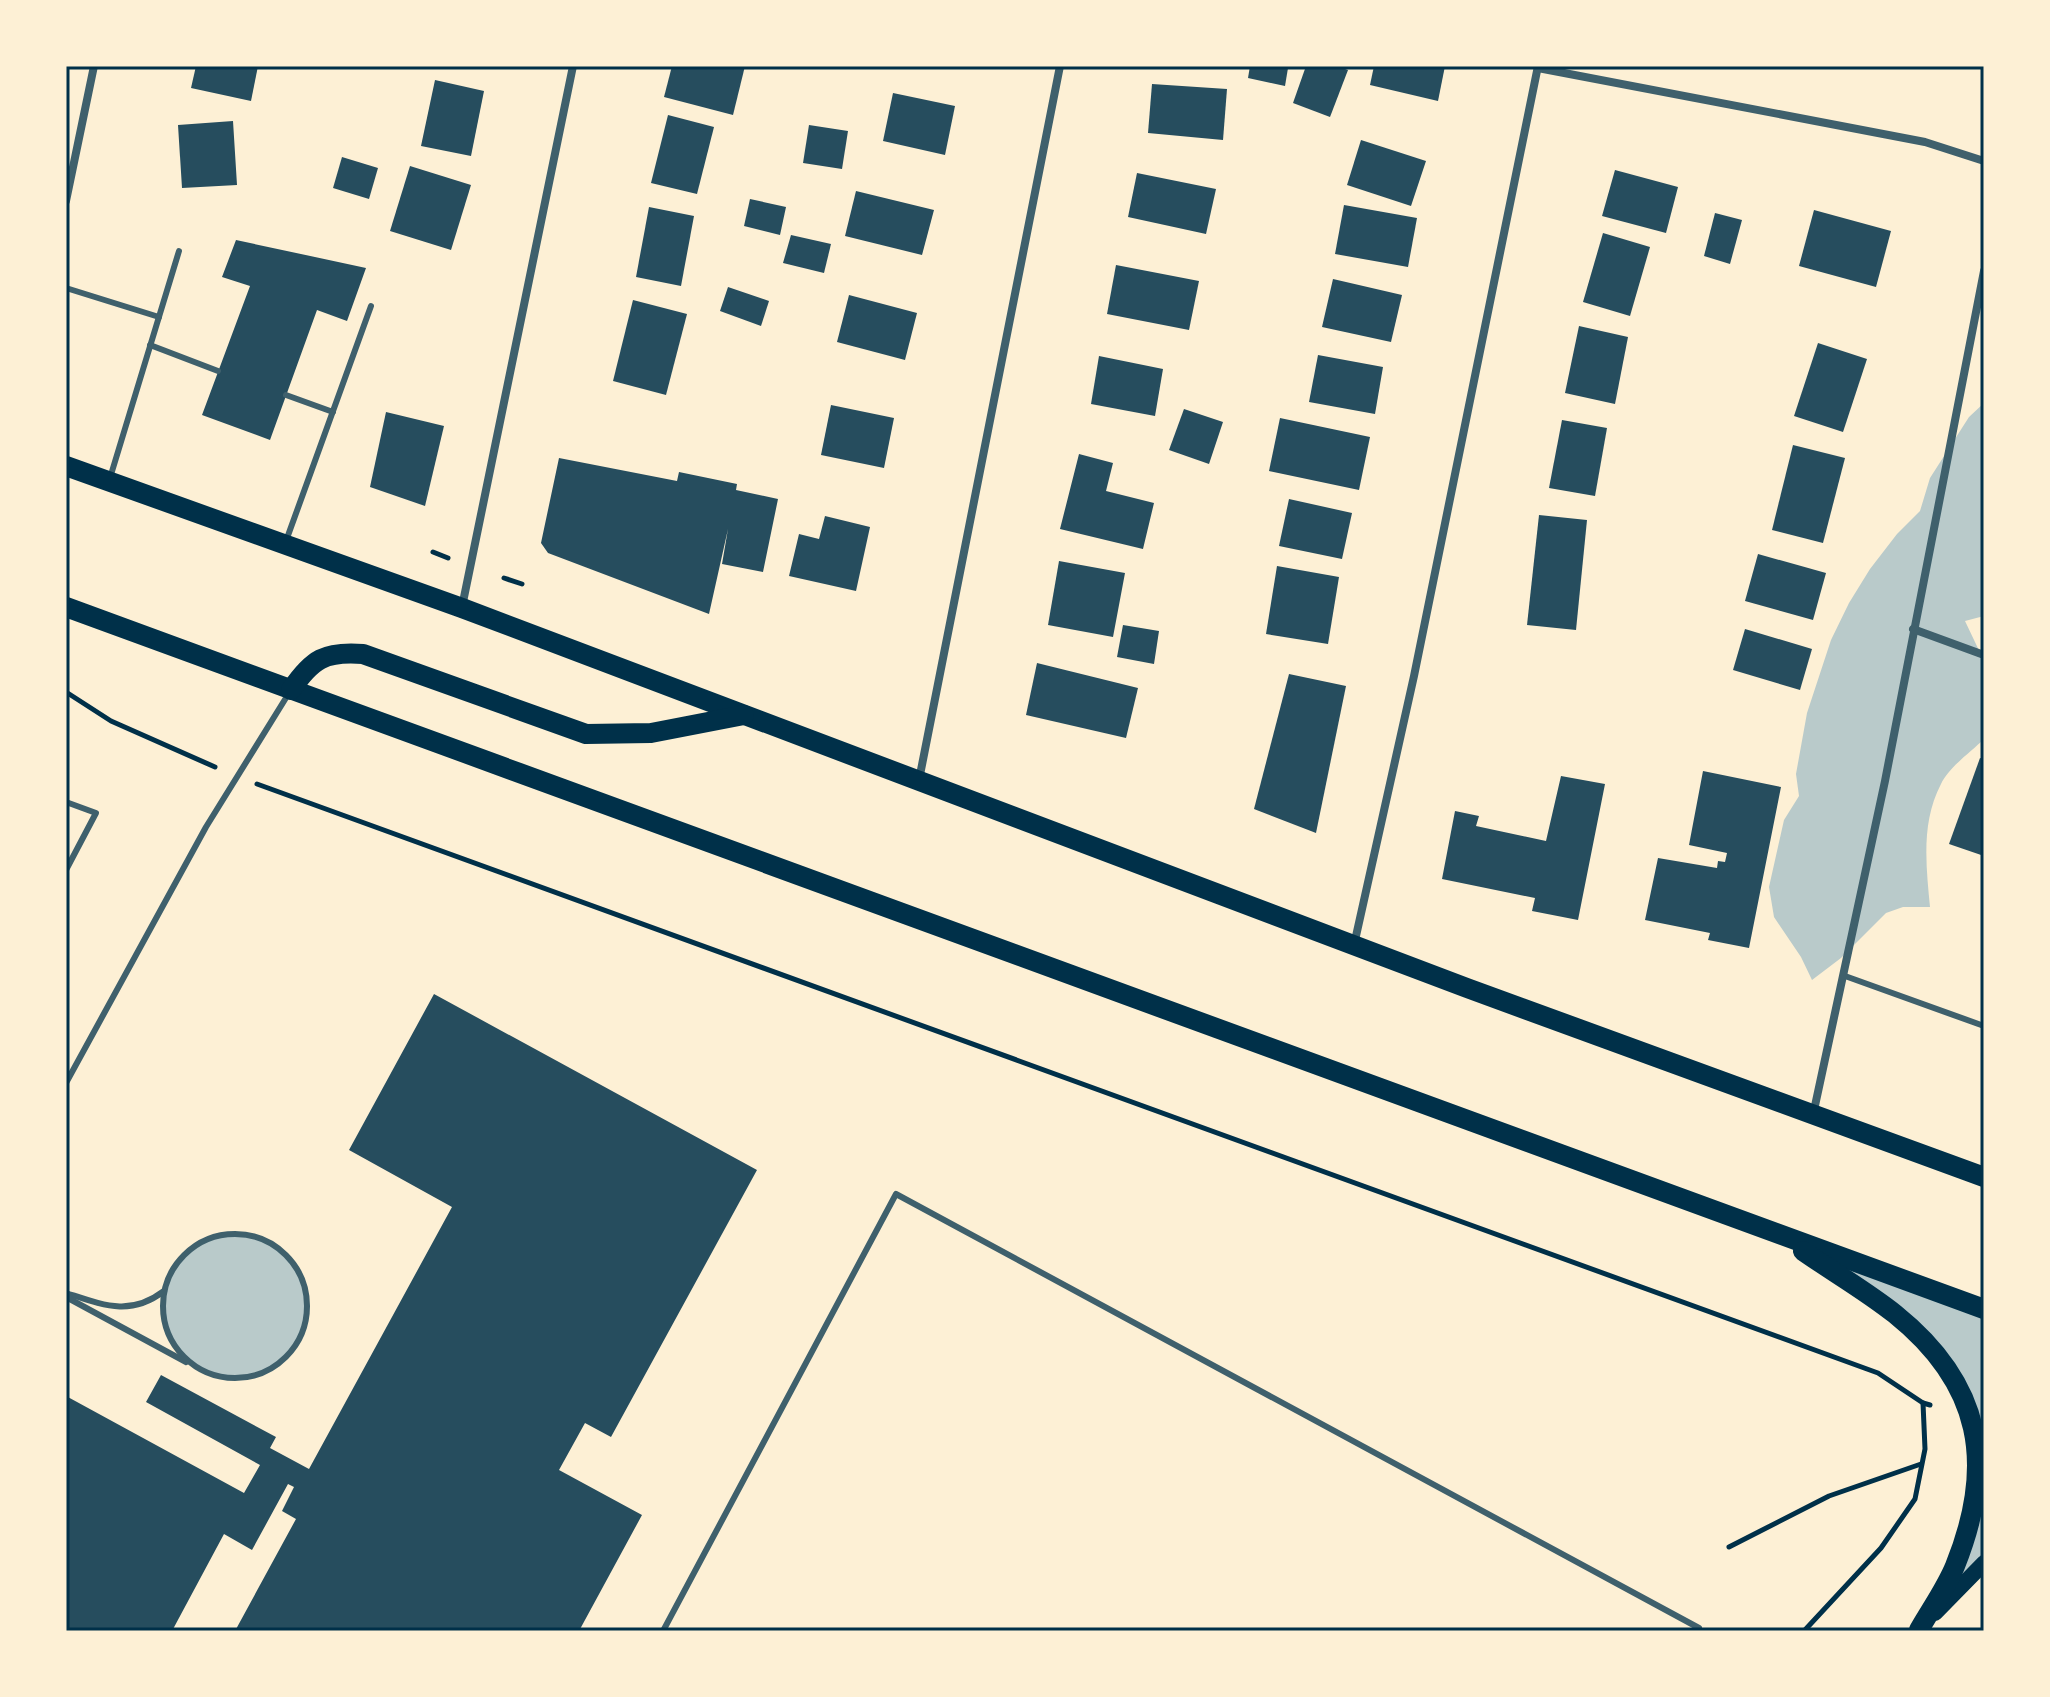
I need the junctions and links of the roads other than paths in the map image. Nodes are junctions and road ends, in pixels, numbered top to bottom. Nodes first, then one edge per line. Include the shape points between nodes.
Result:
1 (94, 66) edge
2 (573, 66) edge
3 (1060, 66) edge
4 (1538, 67) edge
5 (1984, 161) edge
6 (66, 201) edge
7 (179, 251) dead end
8 (1984, 271) edge
9 (66, 288) edge
10 (371, 306) dead end
11 (159, 317) junction
12 (150, 345) junction
13 (218, 371) dead end
14 (286, 395) dead end
15 (333, 412) junction
16 (66, 466) edge
17 (108, 481) junction
18 (285, 545) junction
19 (66, 607) edge
20 (462, 608) junction
21 (1913, 629) junction
22 (1984, 655) edge
23 (291, 690) junction
24 (745, 715) junction
25 (919, 781) junction
26 (66, 802) edge
27 (66, 870) edge
28 (1354, 946) junction
29 (1845, 976) junction
30 (1984, 1026) edge
31 (66, 1083) edge
32 (1813, 1115) junction
33 (1984, 1177) edge
34 (1777, 1233) junction
35 (164, 1291) junction
36 (66, 1295) edge
37 (1984, 1309) edge
38 (197, 1367) junction
39 (1984, 1563) edge
40 (663, 1631) edge
41 (1697, 1631) edge
42 (1919, 1631) edge

1 - 6 street
2 - 20 street
3 - 25 street
4 - 5 street via 1925,142
4 - 28 street
7 - 11 lane
8 - 21 street
9 - 11 lane
10 - 15 lane
11 - 12 lane
12 - 13 lane
12 - 17 lane
14 - 15 lane
15 - 18 lane
16 - 17 main road
17 - 18 main road
18 - 20 main road
19 - 23 main road
20 - 24 main road
21 - 22 street
21 - 29 street
23 - 24 main road via 320,658 342,652 363,654 586,734 651,733
23 - 31 lane via 206,827
23 - 34 main road
24 - 25 main road
25 - 28 main road
26 - 27 lane via 96,813
28 - 32 main road
29 - 30 lane
29 - 32 street
32 - 33 main road
34 - 37 main road
34 - 42 main road via 1894,1314 1930,1346 1958,1384 1971,1415 1978,1452 1968,1529 1954,1568
35 - 36 lane via 149,1303 119,1307
35 - 38 lane via 169,1334
35 - 38 lane via 185,1254 223,1235 245,1234 266,1241 300,1274 307,1321 298,1344 283,1361 241,1379 218,1377
36 - 38 lane
39 - 42 main road
40 - 41 lane via 896,1194

